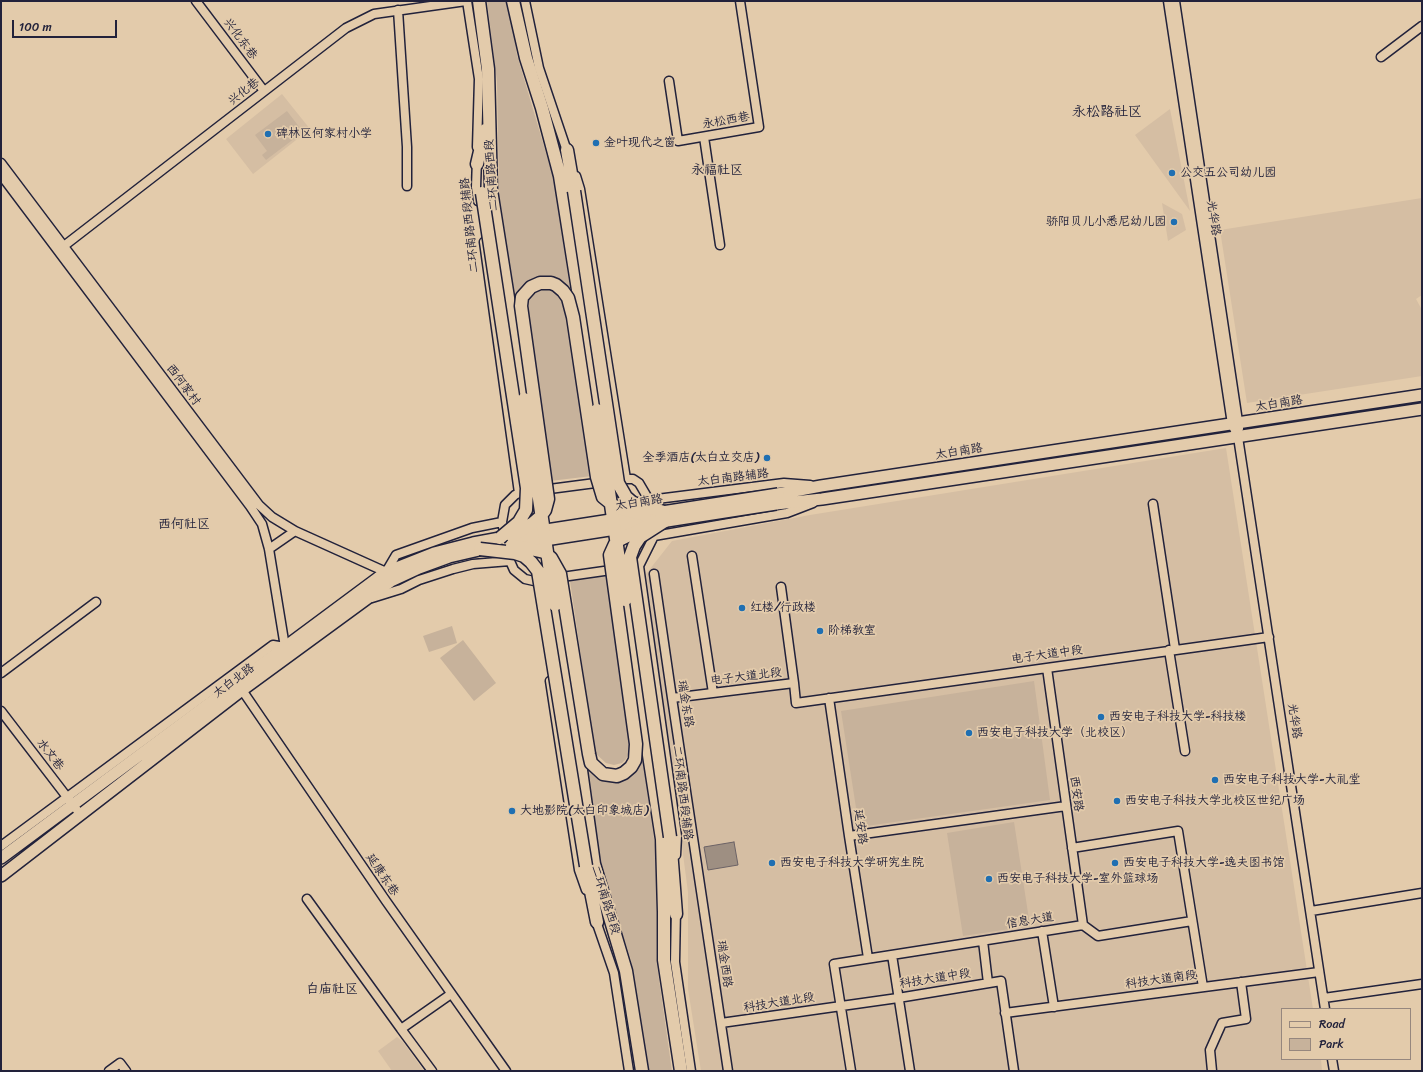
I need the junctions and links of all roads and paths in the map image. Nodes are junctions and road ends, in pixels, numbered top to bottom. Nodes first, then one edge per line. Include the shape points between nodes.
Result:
1 (196, 1) edge
2 (466, 1) edge
3 (479, 1) edge
4 (513, 1) edge
5 (526, 1) edge
6 (740, 1) edge
7 (1168, 1) edge
8 (1175, 1) edge
9 (398, 10) junction
10 (1422, 26) edge
11 (1381, 58) dead end
12 (668, 81) dead end
13 (264, 91) junction
14 (489, 113) junction
15 (704, 137) junction
16 (567, 150) junction
17 (476, 164) junction
18 (2, 170) edge
19 (407, 186) dead end
20 (486, 192) junction
21 (720, 245) dead end
22 (61, 248) junction
23 (573, 317) junction
24 (522, 320) junction
25 (586, 335) junction
26 (516, 347) junction
27 (578, 352) junction
28 (530, 370) junction
29 (1422, 395) edge
30 (1422, 409) edge
31 (1236, 424) junction
32 (1238, 437) junction
33 (626, 479) junction
34 (821, 486) junction
35 (519, 493) junction
36 (777, 499) junction
37 (822, 499) junction
38 (649, 500) junction
39 (1153, 504) dead end
40 (645, 515) junction
41 (662, 518) junction
42 (502, 522) junction
43 (296, 531) junction
44 (654, 536) junction
45 (507, 541) junction
46 (480, 549) junction
47 (269, 550) junction
48 (692, 556) dead end
49 (510, 561) junction
50 (639, 566) junction
51 (386, 572) junction
52 (654, 574) dead end
53 (534, 581) junction
54 (781, 587) dead end
55 (363, 601) junction
56 (96, 602) dead end
57 (1269, 636) junction
58 (285, 647) junction
59 (1172, 650) junction
60 (1046, 668) junction
61 (1, 673) edge
62 (794, 683) junction
63 (242, 690) junction
64 (713, 693) junction
65 (672, 698) junction
66 (829, 698) junction
67 (630, 700) junction
68 (580, 701) junction
69 (1, 711) edge
70 (642, 716) junction
71 (575, 727) junction
72 (635, 733) junction
73 (586, 745) junction
74 (1185, 751) dead end
75 (70, 801) junction
76 (1066, 806) junction
77 (80, 814) junction
78 (849, 836) junction
79 (666, 838) junction
80 (1, 846) edge
81 (1072, 848) junction
82 (1, 858) edge
83 (697, 861) joint
84 (590, 865) junction
85 (1, 876) edge
86 (1422, 893) edge
87 (307, 899) dead end
88 (1311, 911) junction
89 (670, 913) junction
90 (1192, 921) junction
91 (597, 922) junction
92 (1083, 925) junction
93 (1042, 931) junction
94 (983, 941) junction
95 (892, 955) junction
96 (868, 958) junction
97 (1320, 972) junction
98 (1241, 982) junction
99 (988, 983) junction
100 (1422, 984) edge
101 (1202, 987) junction
102 (451, 994) junction
103 (898, 998) junction
104 (1324, 998) junction
105 (840, 1005) junction
106 (1054, 1007) junction
107 (1325, 1008) edge
108 (1005, 1013) junction
109 (721, 1024) junction
110 (401, 1029) junction
111 (1332, 1060) edge
112 (109, 1071) edge
113 (126, 1071) edge
114 (432, 1071) edge
115 (506, 1071) edge
116 (629, 1071) edge
117 (642, 1071) edge
118 (680, 1071) edge
119 (692, 1071) edge
120 (728, 1071) edge
121 (851, 1071) edge
122 (910, 1071) edge
123 (1014, 1071) edge
124 (1212, 1071) edge
125 (1334, 1071) edge

1 - 13 street, 兴化东巷
2 - 9 street, 兴化巷
2 - 17 street, 二环南路西段辅路 via 479,79
3 - 14 highway via 488,69
4 - 25 highway via 526,58 560,176
5 - 16 street via 539,68
6 - 15 street, 永松西巷 via 759,127
7 - 31 street, 光华路
8 - 31 street, 光华路
9 - 13 street, 兴化巷 via 374,14 346,28
9 - 19 street
10 - 11 street
12 - 15 street, 永松西巷 via 678,141
13 - 22 street, 兴化巷
14 - 17 highway
14 - 20 highway
15 - 21 street
16 - 33 street via 580,189
16 - 41 highway, bridge via 618,483 633,503
17 - 35 street, 二环南路西段辅路 via 476,187
18 - 22 street, 西何家村
20 - 26 highway, 二环南路西段
20 - 45 highway, bridge via 527,488 526,510
22 - 43 street, 西何家村 via 259,505 272,517
22 - 47 street, 西何家村 via 250,506 262,524
23 - 24 highway, bridge via 568,298 563,291 551,283 540,283 531,287 522,297
23 - 25 highway
23 - 27 highway, bridge
24 - 26 highway
24 - 28 highway, bridge
25 - 27 highway
25 - 70 highway, bridge
26 - 28 highway
26 - 71 highway, 二环南路西段, bridge
27 - 40 highway, bridge via 597,477 603,497 613,505
28 - 45 highway, bridge via 548,499 540,517
29 - 31 main road, 太白南路
30 - 32 main road, 太白南路
31 - 32 street, 光华路
31 - 34 main road, 太白南路
32 - 37 main road, 太白南路
32 - 57 street, 光华路
33 - 35 street
33 - 38 street via 633,479 639,483
34 - 36 main road, 太白南路
34 - 38 street, 太白南路辅路 via 784,483
35 - 42 street via 505,505
36 - 37 main road, 太白南路
36 - 41 main road, 太白南路, bridge
37 - 44 street via 787,513
38 - 44 street
39 - 59 street
40 - 41 main road, 太白南路, bridge
40 - 45 main road, 太白南路, bridge
41 - 45 main road, 太白南路, bridge
41 - 67 highway, bridge via 621,540 610,555
41 - 79 highway, bridge via 640,537 630,557
42 - 49 street
42 - 51 street via 472,528 396,555
43 - 47 street
43 - 51 street, 西何家村
44 - 50 street
45 - 46 main road, 太白北路
45 - 51 main road, 太白北路 via 472,543 434,553
45 - 68 highway, bridge via 544,552 551,558 560,574
46 - 55 main road, 太白北路 via 419,568 391,581
46 - 84 highway, bridge via 524,556 538,571
47 - 58 street, 西何家村
48 - 64 street
49 - 53 street via 514,570 525,580
49 - 55 street via 473,564 453,569
50 - 53 street
50 - 89 street, 二环南路西段辅路 via 677,836
51 - 58 main road, 太白北路
52 - 65 street, 瑞金东路
53 - 91 street via 579,870
54 - 62 street
55 - 63 main road, 太白北路
56 - 61 street
57 - 59 street, 电子大道中段
57 - 88 street, 光华路
58 - 75 main road, 太白北路
59 - 60 street, 电子大道中段
59 - 74 street
60 - 66 street, 电子大道中段
60 - 76 street, 西安路
62 - 64 street, 电子大道北段
62 - 66 street, 电子大道北段 via 796,703
63 - 77 main road, 太白北路
63 - 102 street, 延康东巷
64 - 65 street, 电子大道北段
65 - 83 street, 瑞金东路
66 - 78 street, 延安路
67 - 70 highway
67 - 72 highway, bridge
68 - 71 highway
68 - 73 highway, bridge
69 - 75 street, 水文巷
70 - 72 highway
70 - 79 highway
71 - 73 highway
71 - 84 highway, 二环南路西段
72 - 73 highway, bridge via 635,760 624,773 617,776 603,774 591,763
75 - 77 street, 水文巷
75 - 80 street
75 - 82 main road, 太白北路
76 - 78 street
76 - 81 street, 西安路
77 - 85 main road, 太白北路
78 - 96 street, 延安路
79 - 89 highway
81 - 90 street via 1178,832
81 - 92 street, 西安路
83 - 109 street, 瑞金西路
84 - 91 highway
84 - 117 highway, 二环南路西段 via 626,970
86 - 88 street
87 - 110 street
88 - 97 street, 光华路
89 - 118 highway via 664,960
89 - 119 street, 二环南路西段辅路
90 - 92 street via 1098,936
90 - 101 street
91 - 116 street via 614,973
92 - 93 street, 信息大道
93 - 94 street, 信息大道
93 - 106 street
94 - 95 street, 信息大道
94 - 99 street
95 - 96 street, 信息大道
95 - 103 street
96 - 105 street, 信息大道 via 834,964
97 - 98 street, 科技大道南段
97 - 104 street, 光华路
98 - 101 street, 科技大道南段
98 - 124 street via 1246,1019 1222,1023 1210,1050
99 - 103 street, 科技大道中段
99 - 108 street, 科技大道中段 via 1001,981
100 - 104 street
101 - 106 street, 科技大道南段
102 - 110 street
102 - 115 street, 延康东巷
103 - 105 street, 科技大道中段
103 - 122 street
104 - 107 street, 光华路
105 - 109 street, 科技大道北段
105 - 121 street
106 - 108 street, 科技大道南段
108 - 123 street
109 - 120 street, 瑞金西路
110 - 114 street
111 - 125 street
112 - 113 street via 120,1063

